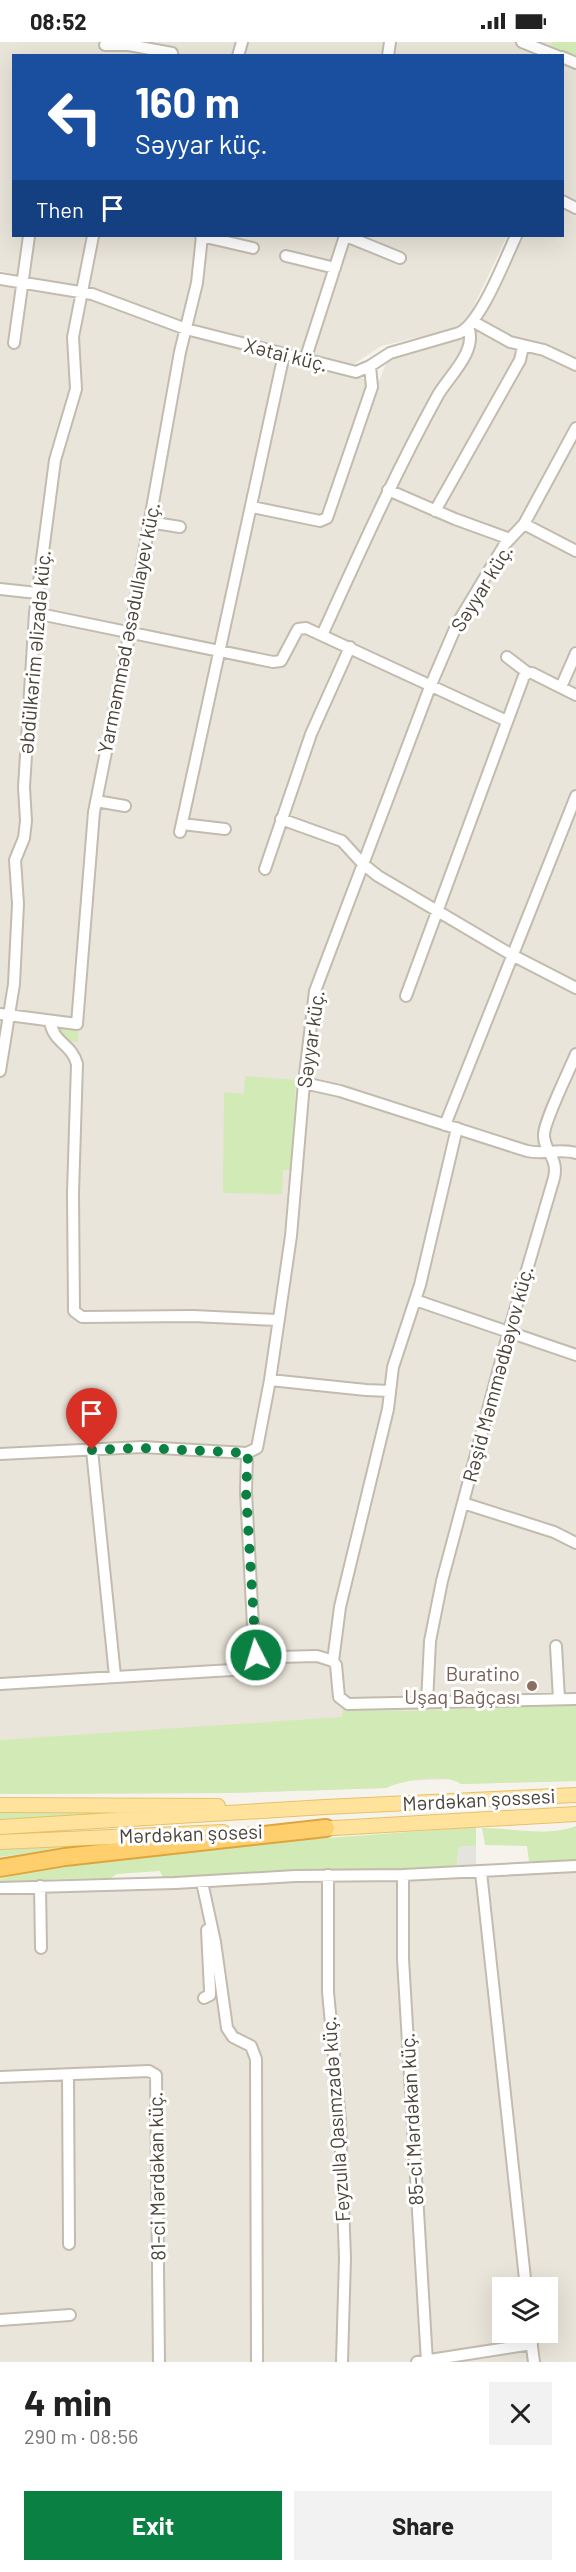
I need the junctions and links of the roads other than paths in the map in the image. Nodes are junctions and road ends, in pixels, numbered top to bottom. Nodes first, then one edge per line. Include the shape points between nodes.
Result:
1 (522, 42) edge
2 (105, 48) edge
3 (172, 53) dead end
4 (552, 54) edge
5 (30, 237) edge
6 (93, 237) edge
7 (202, 237) edge
8 (206, 237) edge
9 (345, 237) edge
10 (348, 237) edge
11 (515, 237) edge
12 (253, 248) dead end
13 (286, 256) dead end
14 (400, 258) dead end
15 (335, 268) junction
16 (0, 279) edge
17 (24, 283) junction
18 (81, 292) junction
19 (471, 325) junction
20 (186, 329) junction
21 (14, 343) dead end
22 (523, 347) junction
23 (284, 354) junction
24 (305, 360) junction
25 (576, 365) edge
26 (370, 366) junction
27 (576, 428) edge
28 (388, 490) junction
29 (252, 507) junction
30 (435, 511) junction
31 (149, 522) junction
32 (524, 524) junction
33 (180, 527) dead end
34 (510, 539) junction
35 (576, 552) edge
36 (0, 589) edge
37 (38, 593) junction
38 (35, 613) junction
39 (130, 631) junction
40 (322, 634) junction
41 (350, 647) junction
42 (221, 650) junction
43 (576, 653) edge
44 (507, 657) dead end
45 (528, 673) junction
46 (430, 687) junction
47 (561, 687) junction
48 (576, 695) edge
49 (507, 721) junction
50 (576, 796) edge
51 (96, 801) junction
52 (125, 806) dead end
53 (281, 819) junction
54 (225, 829) dead end
55 (363, 864) junction
56 (265, 869) dead end
57 (436, 910) junction
58 (512, 954) junction
59 (576, 988) edge
60 (406, 996) dead end
61 (4, 1014) edge
62 (50, 1021) junction
63 (576, 1054) edge
64 (0, 1071) edge
65 (304, 1083) junction
66 (445, 1125) junction
67 (457, 1128) junction
68 (550, 1152) junction
69 (576, 1153) edge
70 (415, 1300) junction
71 (277, 1320) junction
72 (508, 1331) junction
73 (576, 1355) edge
74 (270, 1380) junction
75 (390, 1391) junction
76 (92, 1450) junction
77 (248, 1453) junction
78 (0, 1454) edge
79 (463, 1503) junction
80 (576, 1543) edge
81 (556, 1646) dead end
82 (333, 1661) junction
83 (258, 1662) junction
84 (115, 1676) junction
85 (0, 1684) edge
86 (576, 1699) edge
87 (559, 1700) junction
88 (427, 1703) junction
89 (576, 1795) edge
90 (381, 1804) joint
91 (0, 1805) edge
92 (325, 1807) junction
93 (576, 1814) edge
94 (382, 1824) joint
95 (0, 1827) edge
96 (326, 1828) junction
97 (0, 1842) edge
98 (576, 1866) edge
99 (0, 1868) edge
100 (481, 1872) junction
101 (328, 1875) junction
102 (403, 1875) junction
103 (202, 1882) junction
104 (40, 1886) junction
105 (0, 1888) edge
106 (211, 1920) junction
107 (41, 1948) dead end
108 (204, 1998) dead end
109 (68, 2075) junction
110 (0, 2077) edge
111 (69, 2244) dead end
112 (525, 2277) edge
113 (70, 2315) dead end
114 (0, 2320) edge
115 (508, 2343) edge
116 (532, 2343) edge
117 (424, 2361) edge
118 (159, 2362) edge
119 (257, 2362) edge
120 (342, 2362) edge
121 (534, 2362) edge

1 - 4 street
2 - 3 street via 129,45
5 - 17 street
6 - 18 street, Əbdülkərim Əlizadə küç.
7 - 20 street, Yarməmməd Əsədullayev küç. via 197,283
8 - 12 street
9 - 15 street
10 - 14 street
11 - 19 street
13 - 15 street
15 - 24 street
16 - 17 street, Xətai küç.
17 - 18 street, Xətai küç.
17 - 21 street
18 - 20 street, Xətai küç.
18 - 37 street, Əbdülkərim Əlizadə küç. via 74,338 76,389 55,460
19 - 22 street
19 - 26 street, Xətai küç. via 459,333 390,353
19 - 28 street via 470,344
20 - 23 street, Xətai küç.
20 - 31 street, Yarməmməd Əsədullayev küç.
22 - 25 street via 544,350
22 - 30 street via 520,360
23 - 24 street, Xətai küç.
23 - 29 street
24 - 26 street, Xətai küç. via 356,372
26 - 29 street via 372,387 327,518 320,521
27 - 32 street, Səyyar küç.
28 - 30 street
28 - 40 street
29 - 42 street
30 - 34 street
31 - 33 street
31 - 39 street, Yarməmməd Əsədullayev küç.
32 - 34 street, Səyyar küç.
32 - 35 street
34 - 46 street, Səyyar küç. via 456,624
36 - 37 street
37 - 38 street, Əbdülkərim Əlizadə küç.
38 - 39 street
38 - 61 street, Əbdülkərim Əlizadə küç. via 24,787 26,821 15,860 18,904 14,984
39 - 42 street
39 - 51 street, Yarməmməd Əsədullayev küç.
40 - 41 street
40 - 42 street via 306,628 298,630 284,658 277,662
41 - 46 street
41 - 53 street via 310,734
42 - 54 street via 181,828
43 - 47 street
44 - 45 street
45 - 47 street
45 - 49 street
46 - 49 street
46 - 55 street, Səyyar küç.
47 - 48 street
49 - 57 street
50 - 58 street
51 - 52 street
51 - 62 street, Yarməmməd Əsədullayev küç. via 77,1024
53 - 55 street via 342,841
53 - 56 street
55 - 57 street
55 - 65 street, Səyyar küç. via 315,991
57 - 58 street
57 - 60 street
58 - 59 street
58 - 66 street
61 - 62 street
61 - 64 street, Əbdülkərim Əlizadə küç.
62 - 71 street via 53,1034 77,1064 74,1311 82,1317
63 - 68 street, Rəşid Məmmədbəyov küç. via 545,1128
65 - 66 street
65 - 71 street, Səyyar küç. via 294,1207
66 - 67 street
67 - 68 street via 527,1151
67 - 70 street
68 - 69 street
68 - 72 street, Rəşid Məmmədbəyov küç. via 556,1161 554,1178
70 - 72 street
70 - 75 street via 396,1356
71 - 74 street, Səyyar küç.
72 - 73 street
72 - 79 street, Rəşid Məmmədbəyov küç.
74 - 75 street
74 - 77 street, Səyyar küç. via 259,1444
75 - 82 street via 340,1607
76 - 77 street
76 - 78 street
76 - 84 street
77 - 83 street via 251,1586
79 - 80 street
79 - 88 street, Rəşid Məmmədbəyov küç. via 432,1624
81 - 87 street
82 - 83 street via 317,1656 287,1656
82 - 88 street via 338,1670 339,1697 348,1704
83 - 84 street via 232,1670
84 - 85 street
86 - 87 street
87 - 88 street
89 - 90 main road, Mərdəkan şossesi
90 - 92 main road, Mərdəkan şosesi
91 - 92 main road
92 - 95 main road, Mərdəkan şosesi
93 - 94 main road, Mərdəkan şossesi
94 - 96 main road, Mərdəkan şosesi
96 - 97 main road, Mərdəkan şosesi
96 - 99 highway via 65,1857
98 - 100 street
100 - 102 street
100 - 112 street
101 - 102 street
101 - 103 street
101 - 120 street, Feyzulla Qasımzadə küç. via 328,1992 340,2109 345,2258
102 - 117 street, 85-ci Mərdəkan küç. via 403,1959
103 - 104 street
103 - 106 street
104 - 105 street
104 - 107 street
106 - 108 street via 207,1928 210,1995
106 - 119 street via 227,2028 233,2037 251,2046 256,2058
109 - 110 street, 81-ci Mərdəkan küç.
109 - 111 street
109 - 118 street, 81-ci Mərdəkan küç. via 149,2071 156,2075
113 - 114 street
115 - 117 street
116 - 121 street

